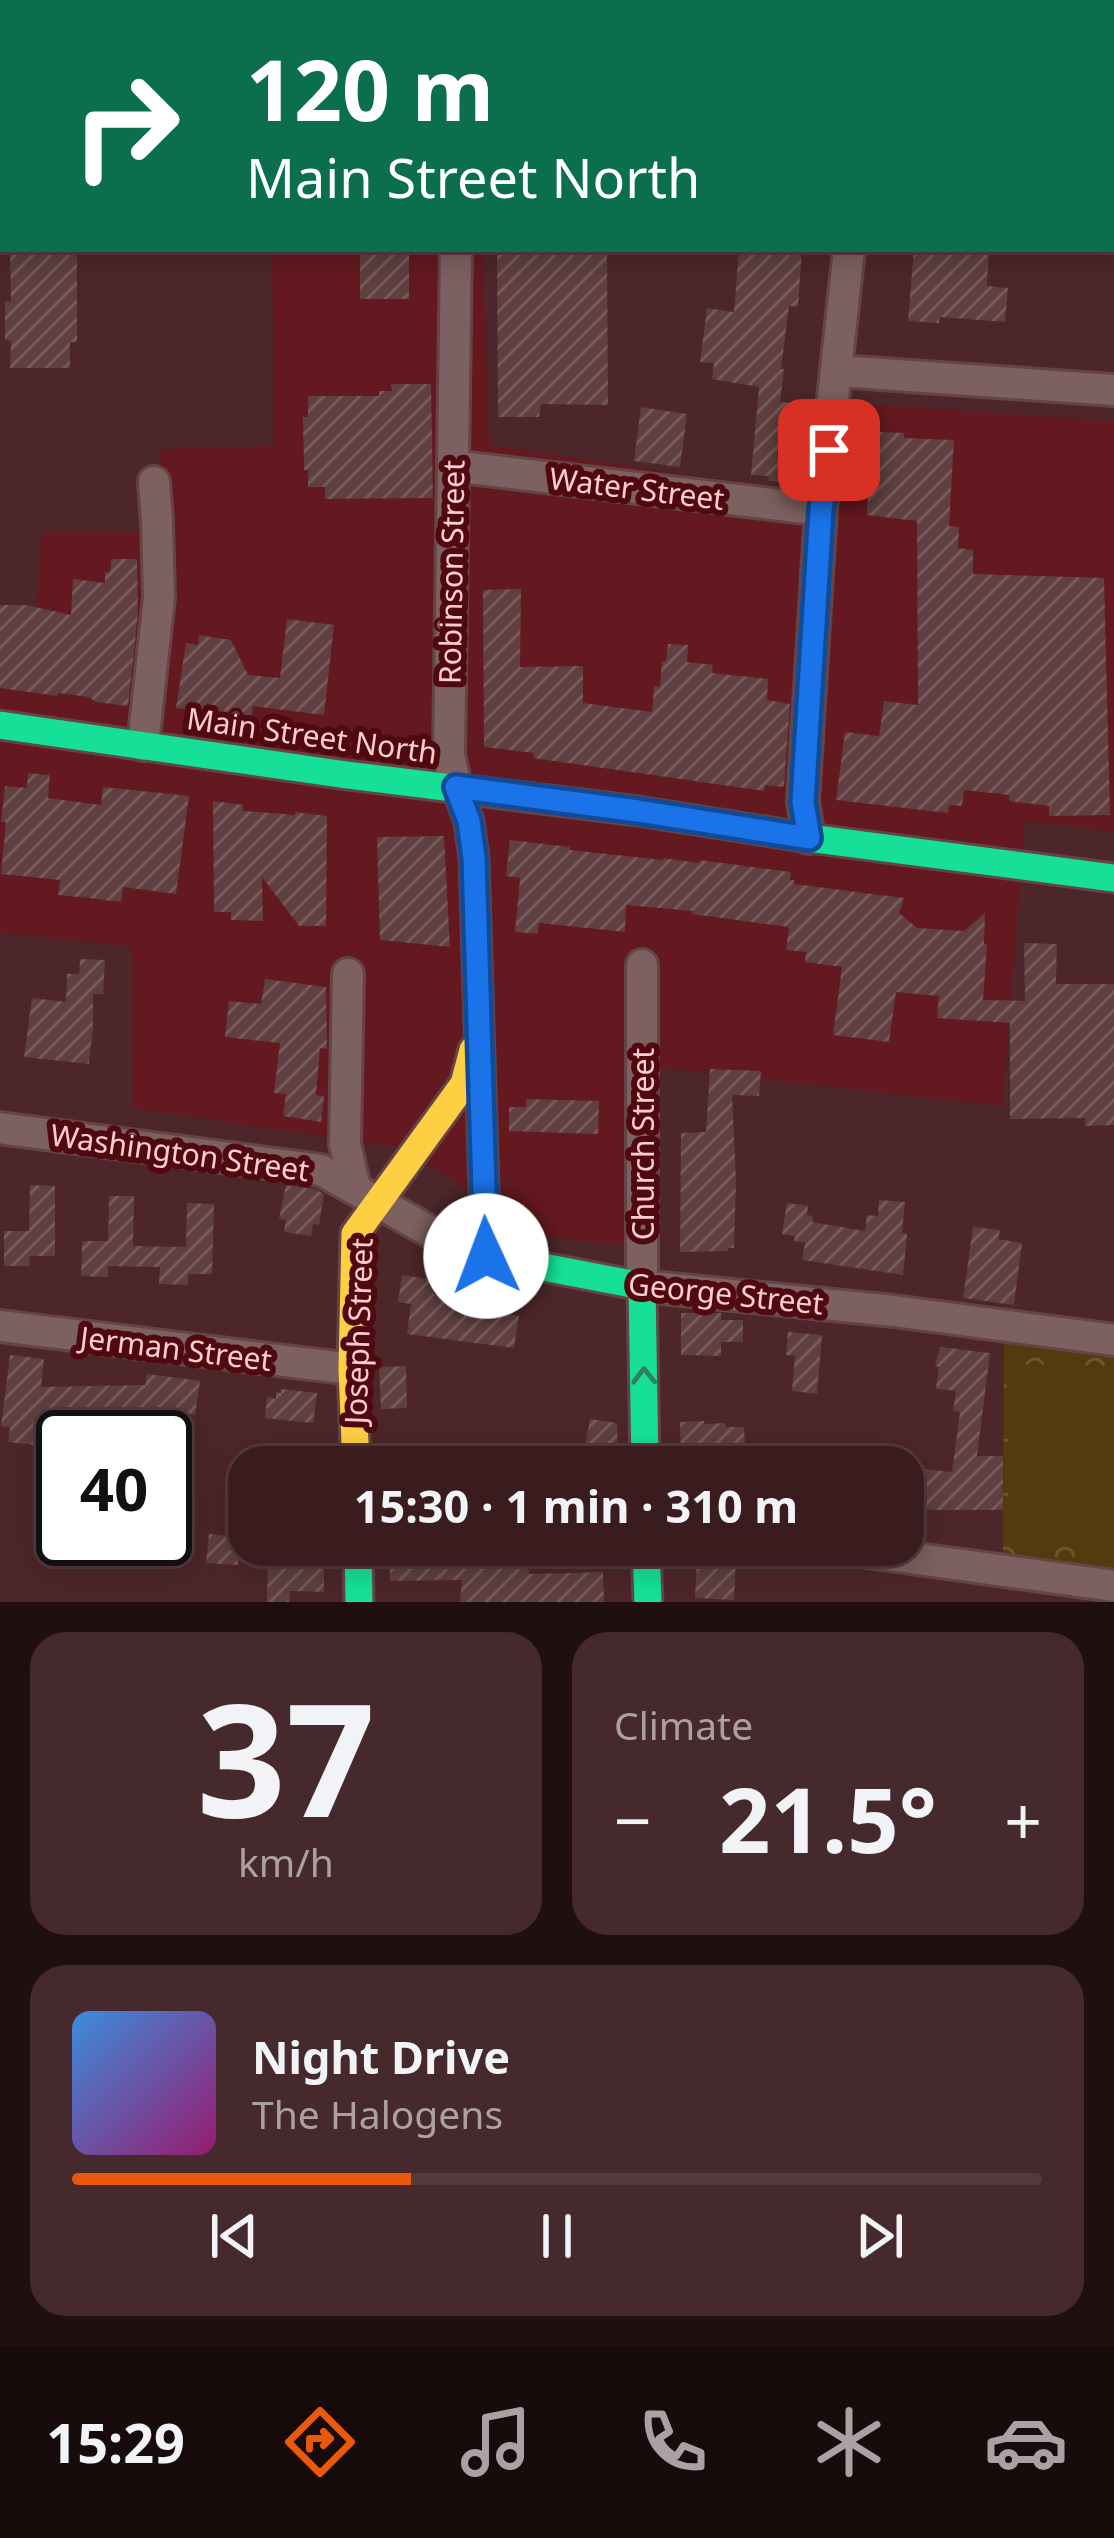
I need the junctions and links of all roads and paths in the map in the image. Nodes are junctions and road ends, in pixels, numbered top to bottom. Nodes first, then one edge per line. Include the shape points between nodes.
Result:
1 (456, 252) edge
2 (849, 252) edge
3 (838, 371) junction
4 (1114, 391) edge
5 (452, 466) junction
6 (154, 482) dead end
7 (821, 510) junction
8 (0, 725) edge
9 (143, 745) junction
10 (456, 787) junction
11 (809, 838) junction
12 (1114, 878) edge
13 (642, 965) dead end
14 (348, 974) dead end
15 (478, 1036) junction
16 (0, 1128) edge
17 (367, 1194) junction
18 (486, 1256) junction
19 (642, 1286) junction
20 (0, 1326) edge
21 (1114, 1340) edge
22 (352, 1370) junction
23 (355, 1446) edge
24 (645, 1446) edge
25 (924, 1560) edge
26 (358, 1566) edge
27 (647, 1566) edge
28 (1114, 1586) edge
29 (359, 1602) edge
30 (648, 1602) edge

1 - 5 street, Robinson Street
2 - 3 street
3 - 4 street
3 - 7 street
5 - 7 street, Water Street
5 - 10 street, Robinson Street via 448,754
6 - 9 street via 159,598
7 - 11 street via 803,802
8 - 9 street, Main Street North
9 - 10 street, Main Street North
10 - 11 street, Main Street North
10 - 15 street, Robinson Street via 474,858
11 - 12 street, Main Street North
13 - 19 street, Church Street
14 - 17 street via 345,1144
15 - 17 street, Robinson Street via 464,1084
15 - 18 street, Robinson Street
16 - 17 street, Washington Street via 321,1170
17 - 18 street, George Street
17 - 22 street, Joseph Street via 355,1234
18 - 19 street, George Street
19 - 21 street, George Street
24 -> 19 street, Church Street
20 - 22 street, Jerman Street
22 - 23 street, Joseph Street
25 - 28 street
26 - 29 street
27 - 30 street

